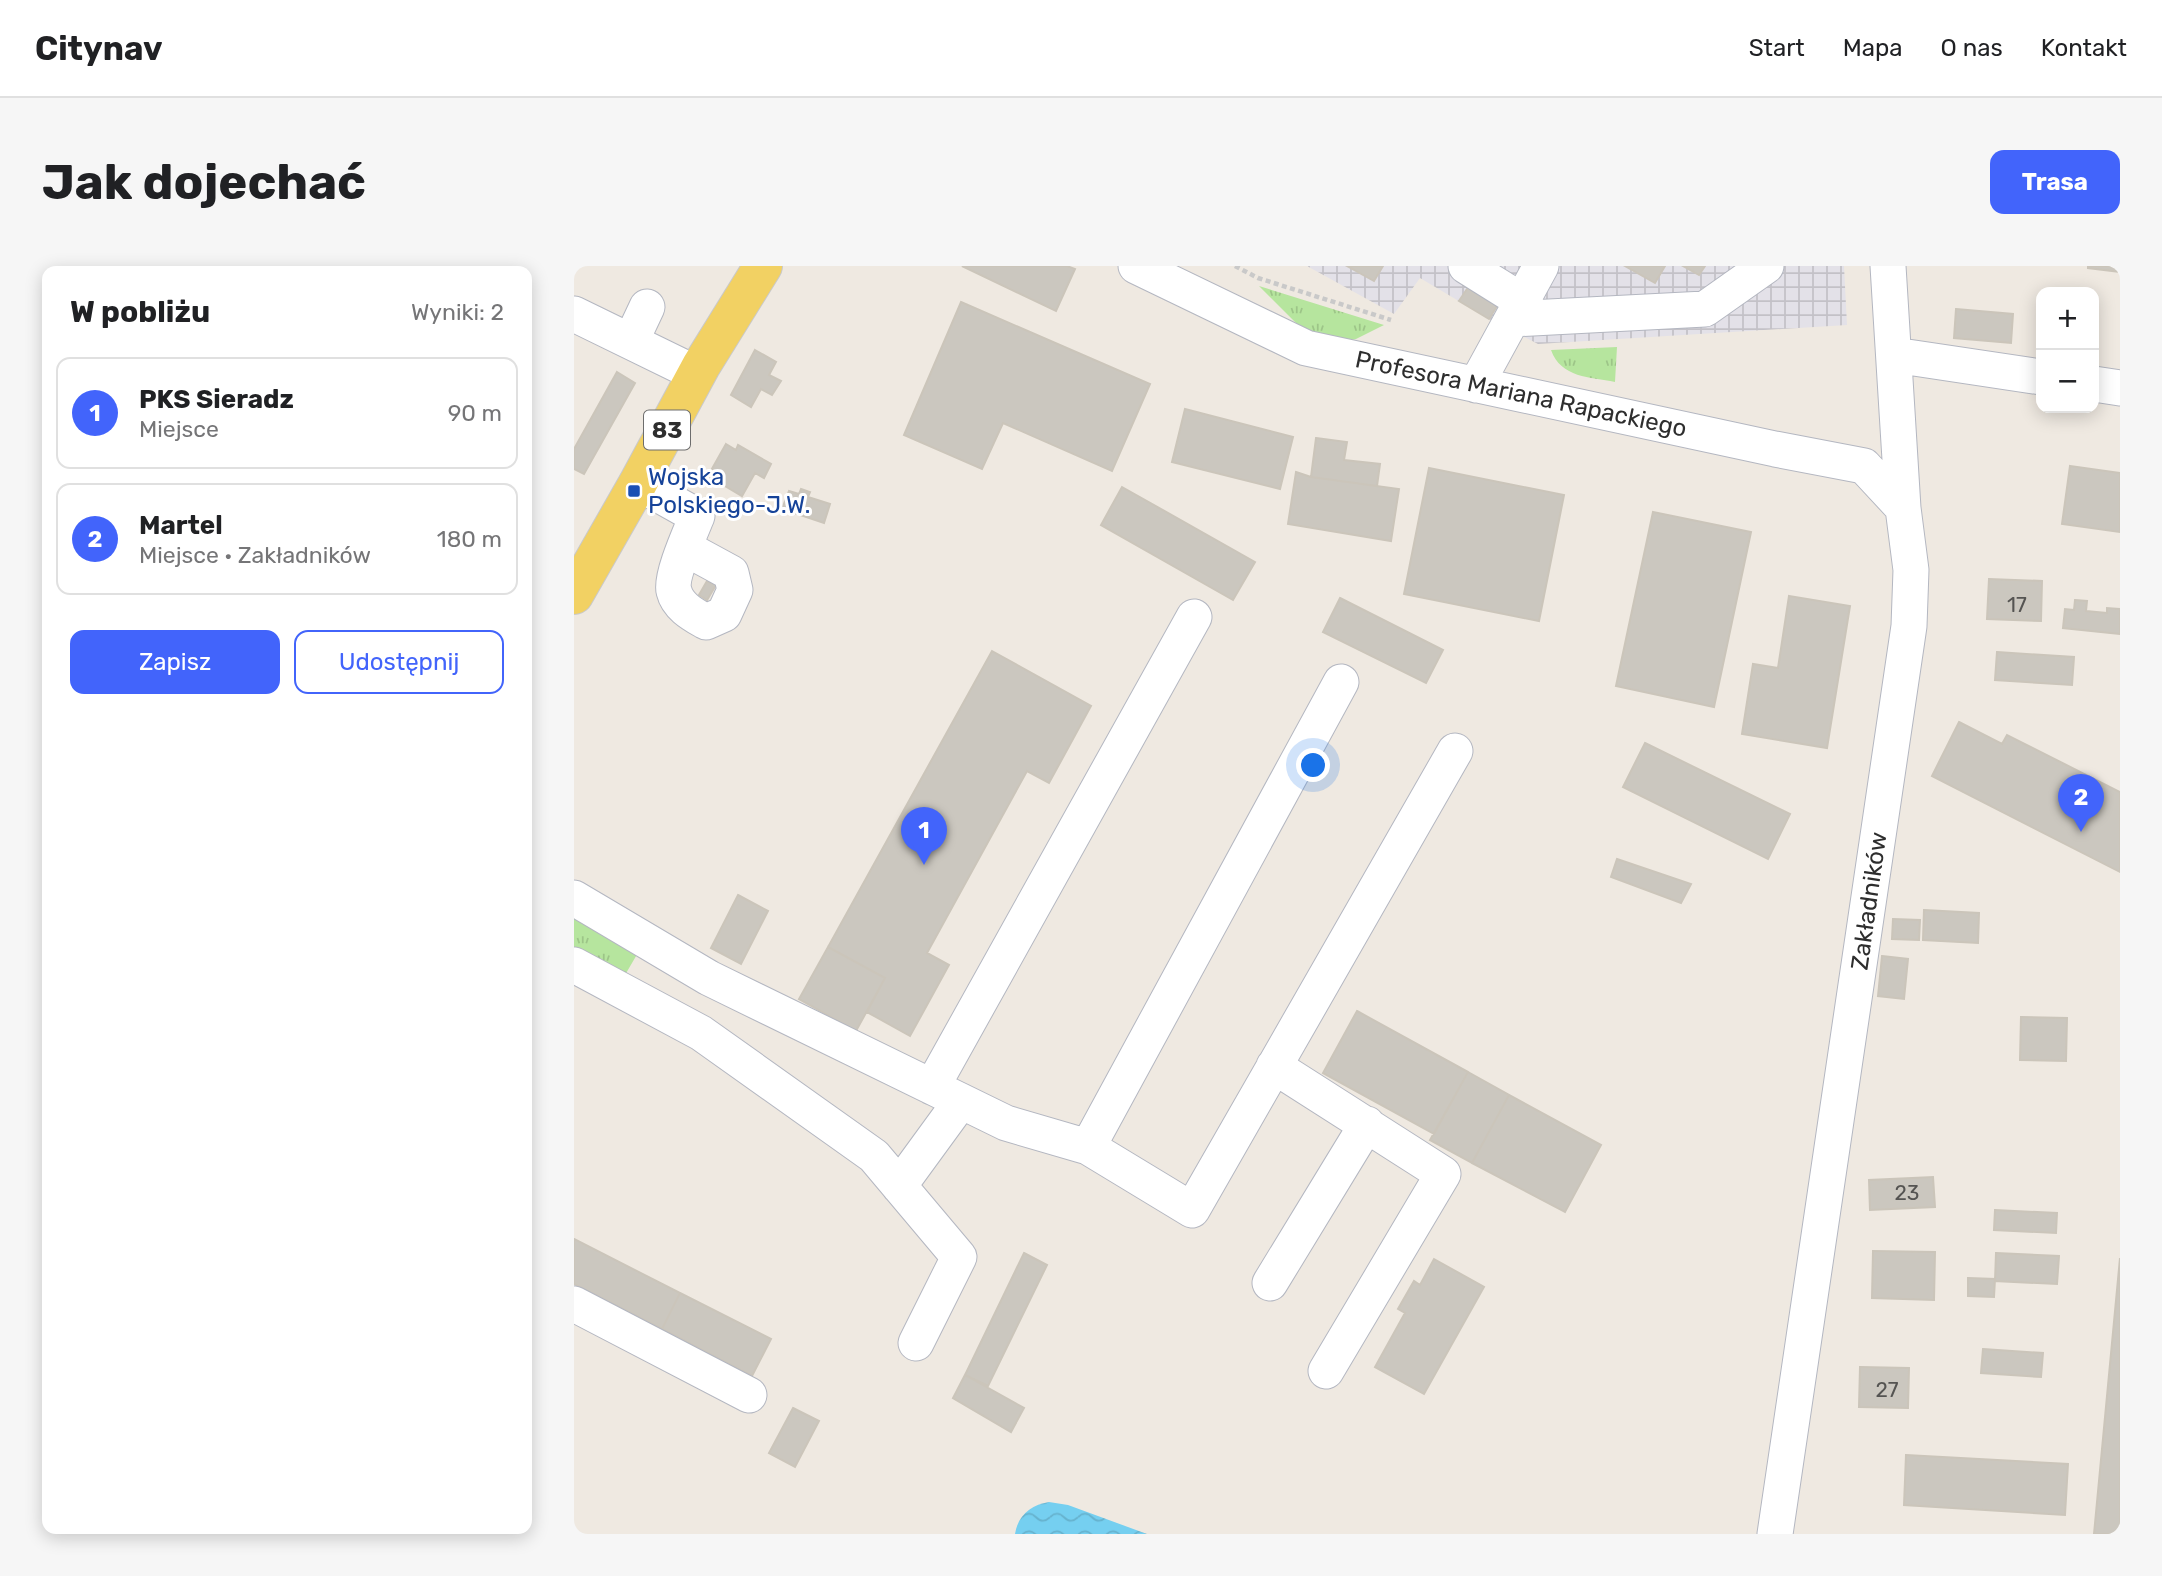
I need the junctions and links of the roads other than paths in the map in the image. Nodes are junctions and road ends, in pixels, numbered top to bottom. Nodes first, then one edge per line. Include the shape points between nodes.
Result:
1 (764, 266) edge
2 (1136, 266) edge
3 (1466, 266) edge
4 (1541, 266) edge
5 (1766, 266) edge
6 (1888, 266) edge
7 (647, 307) dead end
8 (1517, 310) junction
9 (574, 314) edge
10 (631, 341) junction
11 (1894, 355) junction
12 (697, 373) junction
13 (2036, 376) edge
14 (1476, 385) junction
15 (2099, 385) edge
16 (2120, 388) edge
17 (638, 484) junction
18 (1903, 508) junction
19 (685, 548) dead end
20 (578, 580) edge
21 (1194, 617) dead end
22 (1341, 682) dead end
23 (1455, 751) dead end
24 (574, 898) edge
25 (659, 948) junction
26 (574, 965) edge
27 (630, 995) junction
28 (1274, 1066) junction
29 (947, 1094) junction
30 (1367, 1124) junction
31 (1088, 1147) junction
32 (899, 1186) junction
33 (1270, 1283) dead end
34 (574, 1304) edge
35 (916, 1343) dead end
36 (1326, 1371) dead end
37 (749, 1395) dead end
38 (1775, 1534) edge

1 - 12 main road, 83
2 - 14 street, Profesora Mariana Rapackiego via 1306,348
3 - 8 street
4 - 8 street
5 - 8 street via 1704,309
6 - 11 street, Zakładników
7 - 10 street
8 - 14 street
9 - 10 street
10 - 12 street
11 - 13 street
11 - 18 street, Zakładników
12 - 17 main road, 83
14 - 18 street, Profesora Mariana Rapackiego via 1864,466
15 - 16 street
17 - 19 street via 696,516
17 - 20 main road, 83
18 - 38 street, Zakładników via 1912,570 1909,626
21 - 29 street
22 - 31 street
23 - 28 street
24 - 25 street
25 - 27 street
25 - 29 street via 709,978
26 - 27 street
27 - 32 street via 701,1033 874,1156
28 - 30 street
28 - 31 street via 1192,1210
29 - 31 street via 1006,1123
29 - 32 street
30 - 33 street
30 - 36 street via 1443,1174
32 - 35 street via 959,1257
34 - 37 street

